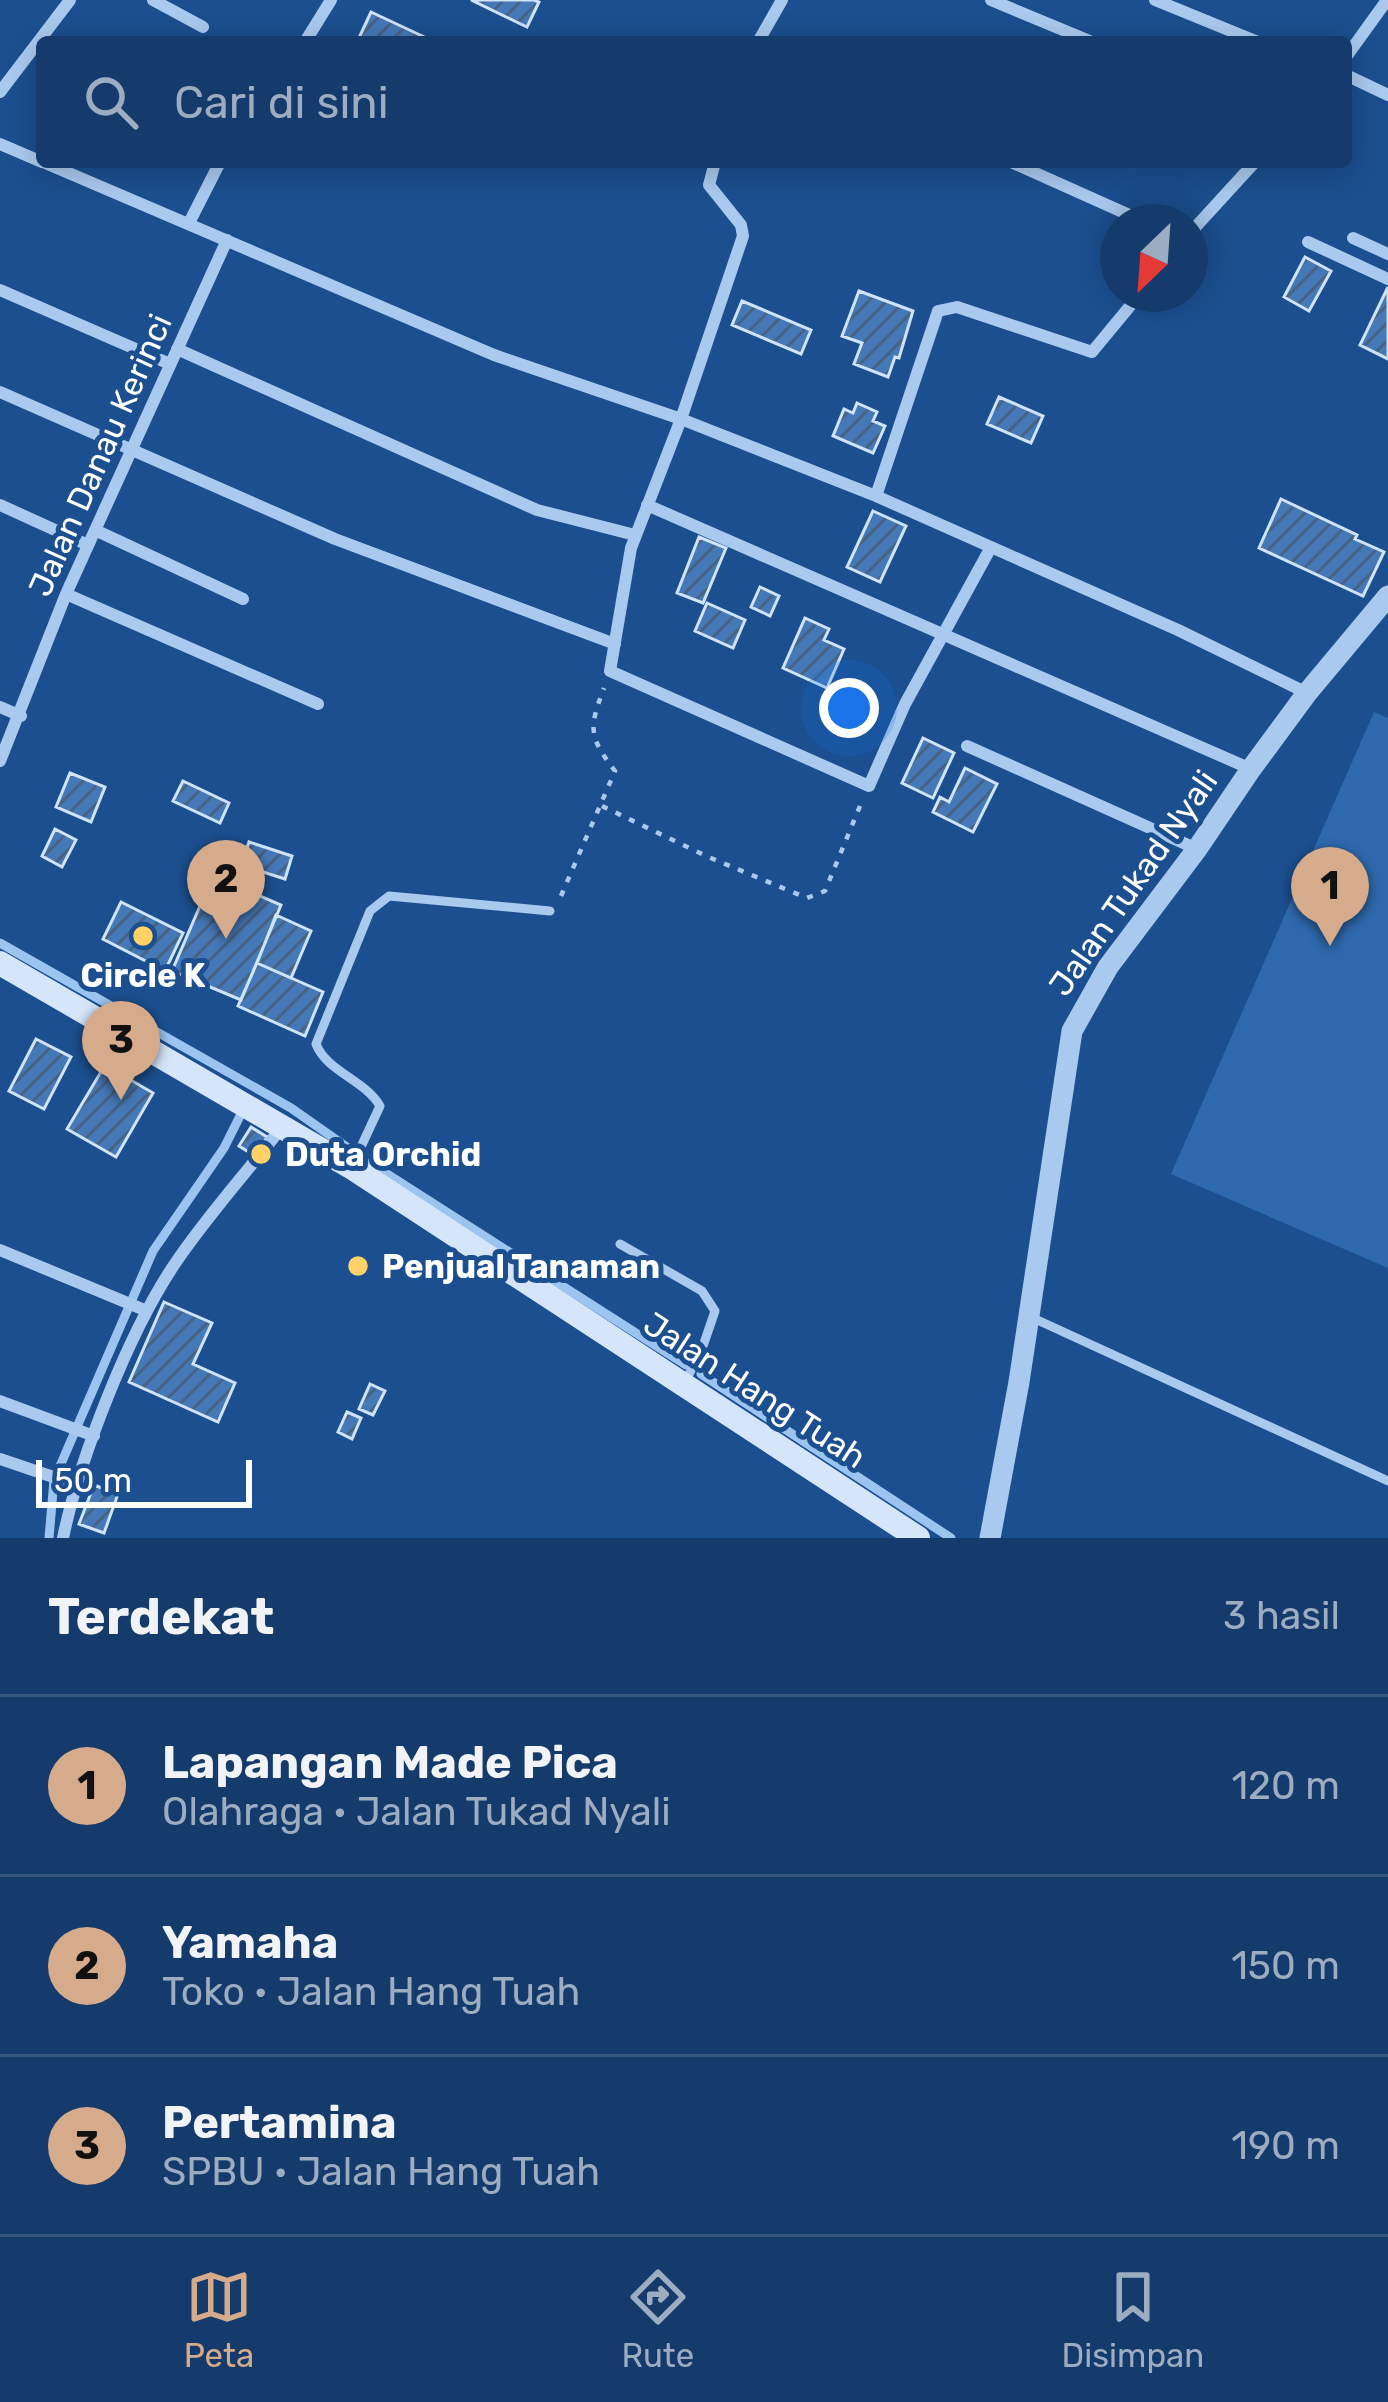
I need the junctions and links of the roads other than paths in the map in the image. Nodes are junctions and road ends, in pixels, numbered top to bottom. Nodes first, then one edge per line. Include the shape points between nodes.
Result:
1 (70, 0) edge
2 (154, 0) edge
3 (331, 0) edge
4 (782, 0) edge
5 (991, 0) edge
6 (1155, 0) edge
7 (1387, 0) edge
8 (203, 27) dead end
9 (43, 36) edge
10 (309, 36) edge
11 (761, 36) edge
12 (1078, 36) edge
13 (1243, 36) edge
14 (36, 45) edge
15 (1352, 49) edge
16 (1352, 78) edge
17 (0, 92) edge
18 (1388, 95) edge
19 (0, 144) edge
20 (36, 159) edge
21 (56, 168) edge
22 (217, 168) edge
23 (713, 168) edge
24 (1024, 168) edge
25 (1250, 168) edge
26 (1104, 204) edge
27 (1208, 214) edge
28 (189, 223) junction
29 (1353, 238) dead end
30 (227, 240) junction
31 (1308, 242) dead end
32 (1388, 254) edge
33 (1388, 279) edge
34 (0, 290) edge
35 (1125, 312) edge
36 (177, 349) junction
37 (170, 364) junction
38 (0, 392) edge
39 (681, 419) junction
40 (131, 448) junction
41 (876, 496) junction
42 (0, 505) edge
43 (647, 505) junction
44 (95, 530) junction
45 (635, 535) junction
46 (88, 545) junction
47 (990, 549) junction
48 (66, 593) junction
49 (1388, 596) edge
50 (243, 599) dead end
51 (943, 634) junction
52 (615, 644) junction
53 (1307, 693) junction
54 (319, 704) dead end
55 (0, 706) edge
56 (21, 716) junction
57 (967, 746) dead end
58 (0, 760) edge
59 (1251, 769) junction
60 (1197, 849) junction
61 (550, 911) road end
62 (0, 963) edge
63 (283, 1126) junction
64 (351, 1167) junction
65 (620, 1244) dead end
66 (0, 1250) edge
67 (136, 1306) junction
68 (1030, 1317) junction
69 (684, 1382) junction
70 (0, 1401) edge
71 (84, 1431) junction
72 (0, 1459) edge
73 (1388, 1481) edge
74 (77, 1485) junction
75 (63, 1538) edge
76 (918, 1538) edge
77 (990, 1538) edge

1 - 9 street
2 - 8 street
3 - 10 street
4 - 11 street
5 - 12 street
6 - 13 street
7 - 15 street
14 - 17 street
16 - 18 street
19 - 20 street
21 - 28 street
22 - 28 street
23 - 39 street via 709,185 743,236
24 - 26 street
25 - 27 street
28 - 30 street
29 - 32 street
30 - 36 street, Jalan Danau Kerinci
30 - 39 street via 494,355
31 - 33 street
34 - 37 street
35 - 41 street via 1092,352 957,307 938,310
36 - 37 street, Jalan Danau Kerinci
36 - 45 street via 519,503
37 - 40 street, Jalan Danau Kerinci
38 - 40 street
39 - 41 street
39 - 43 street
40 - 44 street, Jalan Danau Kerinci
40 - 52 street via 335,539
41 - 47 street
42 - 46 street
43 - 45 street
43 - 51 street
44 - 46 street, Jalan Danau Kerinci
44 - 50 street
45 - 52 street
46 - 48 street, Jalan Danau Kerinci
47 - 51 street
47 - 53 street
48 - 54 street
48 - 56 street, Jalan Danau Kerinci
49 - 53 street, Jalan Tukad Nyali
51 - 52 street via 869,786 610,671
51 - 59 street
53 - 59 street, Jalan Tukad Nyali
55 - 56 street
56 - 58 street, Jalan Danau Kerinci
57 - 60 street
59 - 60 street, Jalan Tukad Nyali
60 - 68 street, Jalan Tukad Nyali via 1108,967 1072,1031
61 - 64 lane via 388,896 370,910 316,1044 380,1106
62 - 63 main road, Jalan Hang Tuah
63 - 64 main road, Jalan Hang Tuah
63 - 67 street
64 - 69 main road, Jalan Hang Tuah
65 - 69 lane via 702,1291 715,1311
66 - 67 street
67 - 71 street
68 - 73 lane
68 - 77 street, Jalan Tukad Nyali
69 - 76 main road, Jalan Hang Tuah
70 - 71 street
71 - 74 street
72 - 74 street
74 - 75 street

